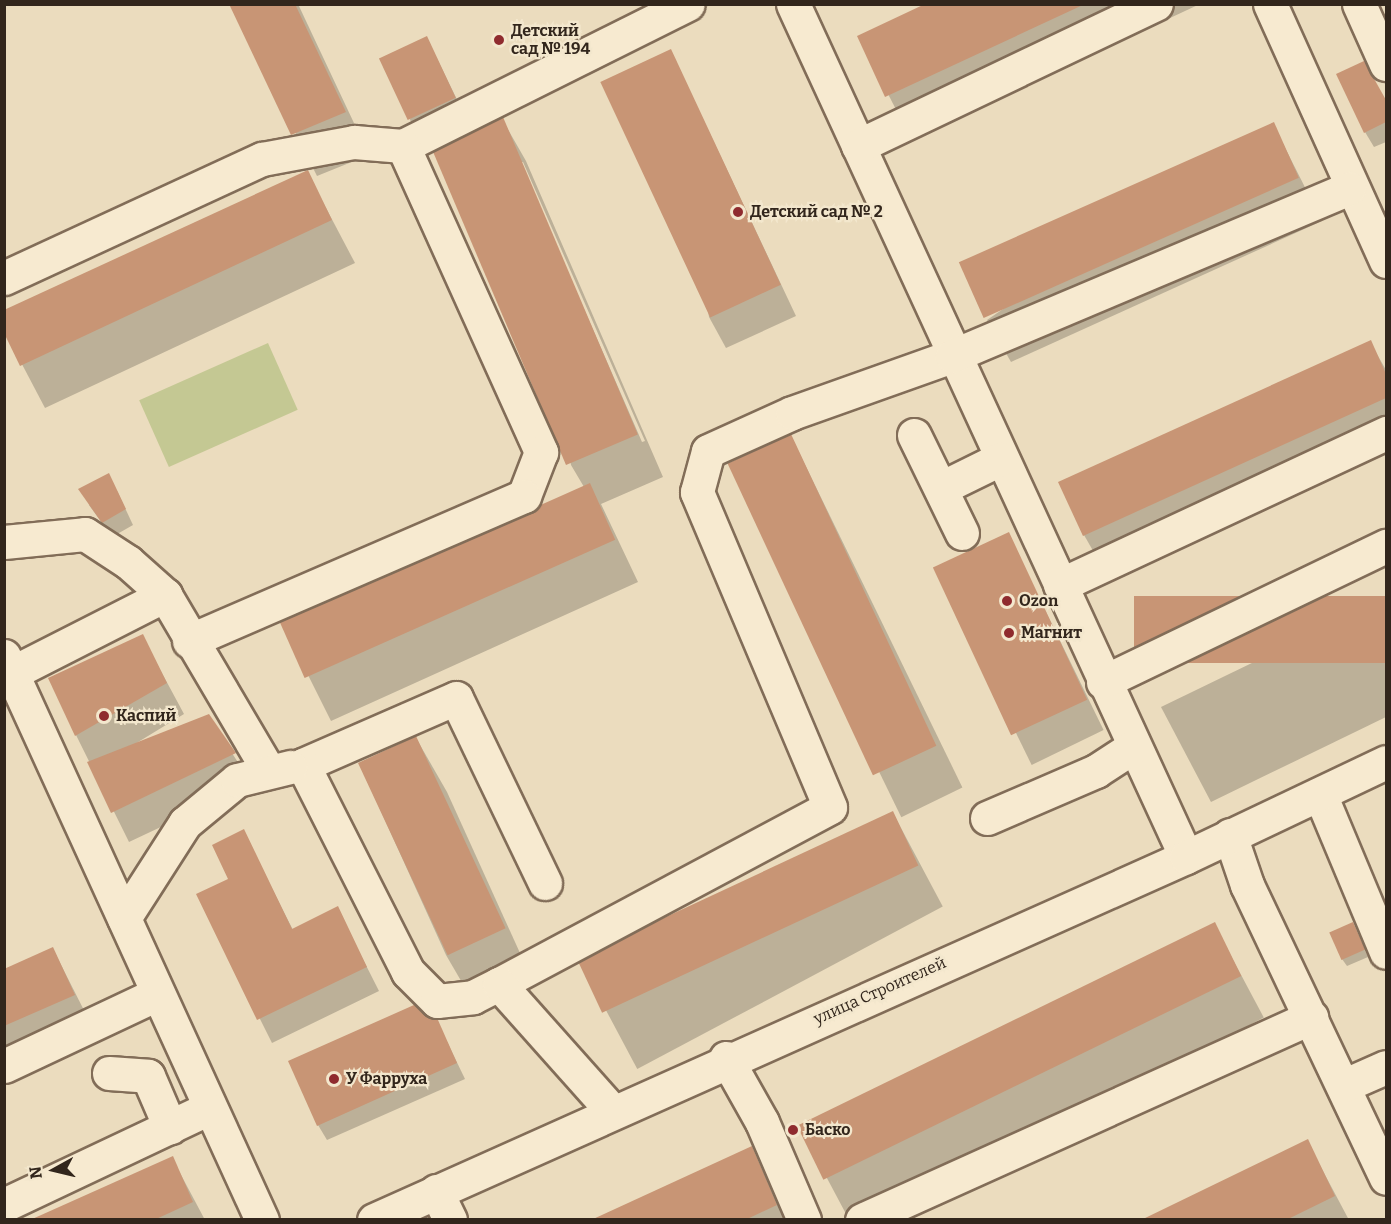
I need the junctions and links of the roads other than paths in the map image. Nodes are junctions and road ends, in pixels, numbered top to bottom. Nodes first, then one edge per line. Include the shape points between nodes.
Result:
1 (688, 4) edge
2 (793, 4) edge
3 (1156, 4) edge
4 (1270, 4) edge
5 (1359, 4) edge
6 (1386, 64) edge
7 (403, 146) junction
8 (858, 146) junction
9 (1349, 188) junction
10 (1386, 261) edge
11 (4, 278) edge
12 (952, 356) junction
13 (1386, 433) edge
14 (914, 435) dead end
15 (1000, 459) junction
16 (941, 488) junction
17 (962, 533) dead end
18 (4, 542) edge
19 (1386, 546) edge
20 (1060, 585) junction
21 (165, 595) junction
22 (189, 641) junction
23 (7, 669) edge
24 (1103, 682) junction
25 (1133, 747) junction
26 (1386, 762) edge
27 (303, 765) junction
28 (268, 770) junction
29 (1320, 794) junction
30 (987, 818) dead end
31 (1230, 835) junction
32 (1186, 857) junction
33 (545, 883) dead end
34 (124, 918) junction
35 (1386, 952) edge
36 (499, 984) junction
37 (157, 994) junction
38 (1311, 1017) junction
39 (726, 1058) junction
40 (4, 1066) edge
41 (1386, 1067) edge
42 (109, 1073) dead end
43 (1345, 1085) junction
44 (207, 1109) junction
45 (613, 1112) junction
46 (170, 1126) junction
47 (1386, 1178) edge
48 (4, 1205) edge
49 (443, 1205) edge
50 (261, 1220) edge
51 (374, 1220) edge
52 (804, 1220) edge
53 (862, 1220) edge

1 - 7 street
2 - 8 street
3 - 8 street
4 - 9 street
5 - 6 street
7 - 11 street via 354,142 262,159
7 - 22 street via 541,452 524,496
8 - 12 street
9 - 10 street
9 - 12 street
12 - 15 street
12 - 36 street via 792,413 708,451 698,492 830,807
13 - 20 street
14 - 16 street
15 - 16 street
15 - 20 street
16 - 17 street
18 - 21 street via 85,534
19 - 24 street
20 - 24 street
21 - 22 street
21 - 23 street
22 - 28 street
23 - 34 street
24 - 25 street
25 - 30 street via 1096,771
25 - 32 street
26 - 29 street, улица Строителей
27 - 28 street
27 - 33 street via 456,698
27 - 36 street via 408,972 437,1001 473,997
28 - 34 street via 237,780 185,823
29 - 31 street, улица Строителей
29 - 35 street
31 - 32 street, улица Строителей
31 - 38 street via 1247,885
32 - 39 street, улица Строителей
34 - 37 street
36 - 45 street
37 - 40 street
37 - 44 street
38 - 43 street
38 - 53 street
39 - 45 street, улица Строителей
39 - 52 street via 762,1122
41 - 43 street
42 - 46 street via 148,1076
43 - 47 street
44 - 46 street
44 - 50 street
45 - 49 street, улица Строителей
46 - 48 street
49 - 51 street, улица Строителей

